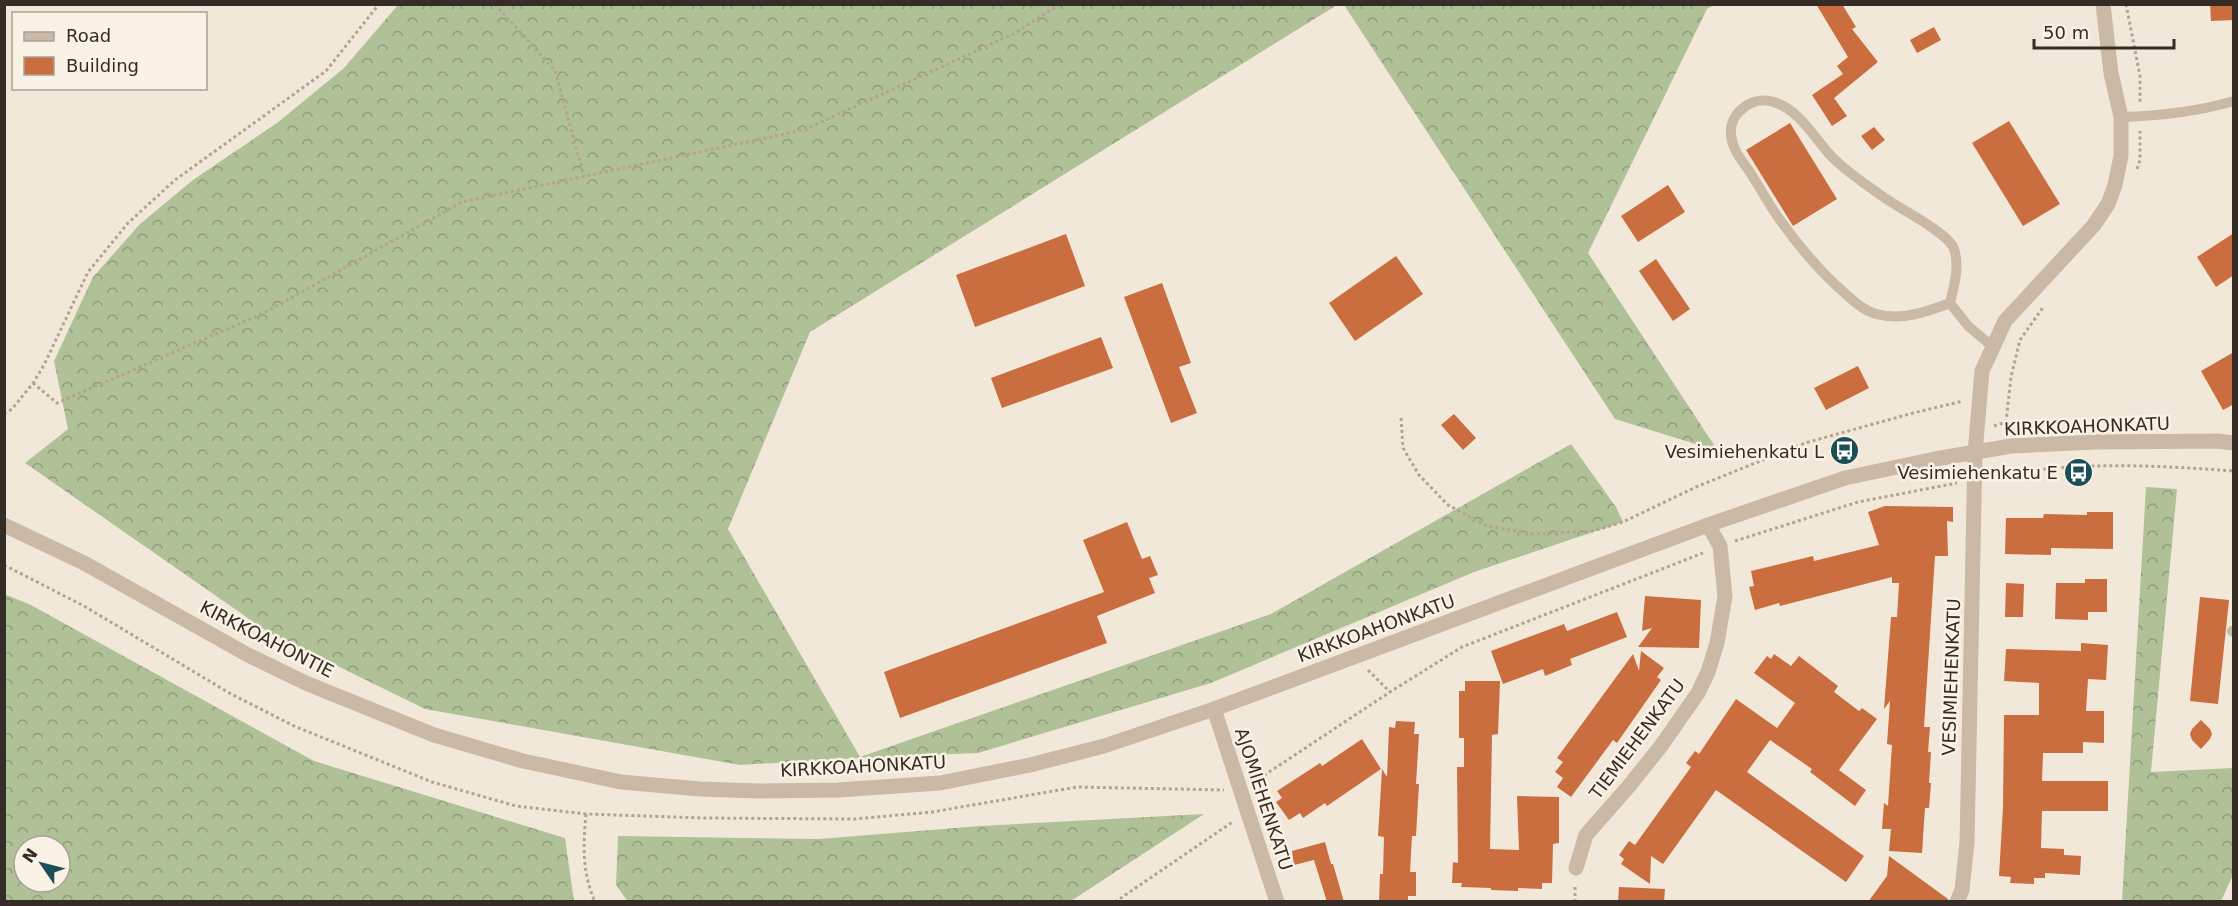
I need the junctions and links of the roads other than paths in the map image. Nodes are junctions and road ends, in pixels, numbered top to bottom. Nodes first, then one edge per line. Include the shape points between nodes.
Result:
1 (2103, 4) edge
2 (2234, 101) edge
3 (2121, 117) junction
4 (1950, 303) junction
5 (1992, 346) junction
6 (2234, 443) edge
7 (1975, 453) junction
8 (4, 525) edge
9 (1708, 525) junction
10 (1214, 709) junction
11 (523, 761) joint
12 (1576, 868) dead end
13 (1276, 902) edge
14 (1957, 902) edge

1 - 3 street, VESIMIEHENKATU
2 - 3 lane via 2193,112
3 - 5 street, VESIMIEHENKATU via 2121,156 2108,204 2069,254 2004,321
4 - 4 lane via 1920,314 1892,318 1873,313 1852,300 1812,261 1737,154 1731,125 1738,114 1748,104 1762,99 1776,102 1810,127 1832,157 1858,179 1901,210 1938,230 1954,248 1956,276
4 - 5 lane via 1968,326
5 - 7 street, VESIMIEHENKATU via 1982,371
6 - 7 street, KIRKKOAHONKATU via 2095,442 2011,446
7 - 9 street, KIRKKOAHONKATU via 1845,478
7 - 14 street, VESIMIEHENKATU via 1968,842
8 - 11 street, KIRKKOAHONTIE via 84,563 248,655 308,684 434,735
9 - 10 street, KIRKKOAHONKATU
9 - 12 street, TIEMIEHENKATU via 1720,546 1725,596 1708,672 1698,693 1660,746 1586,835
10 - 11 street, KIRKKOAHONKATU via 1093,749 940,783 838,790 700,789 621,782
10 - 13 street, AJOMIEHENKATU

